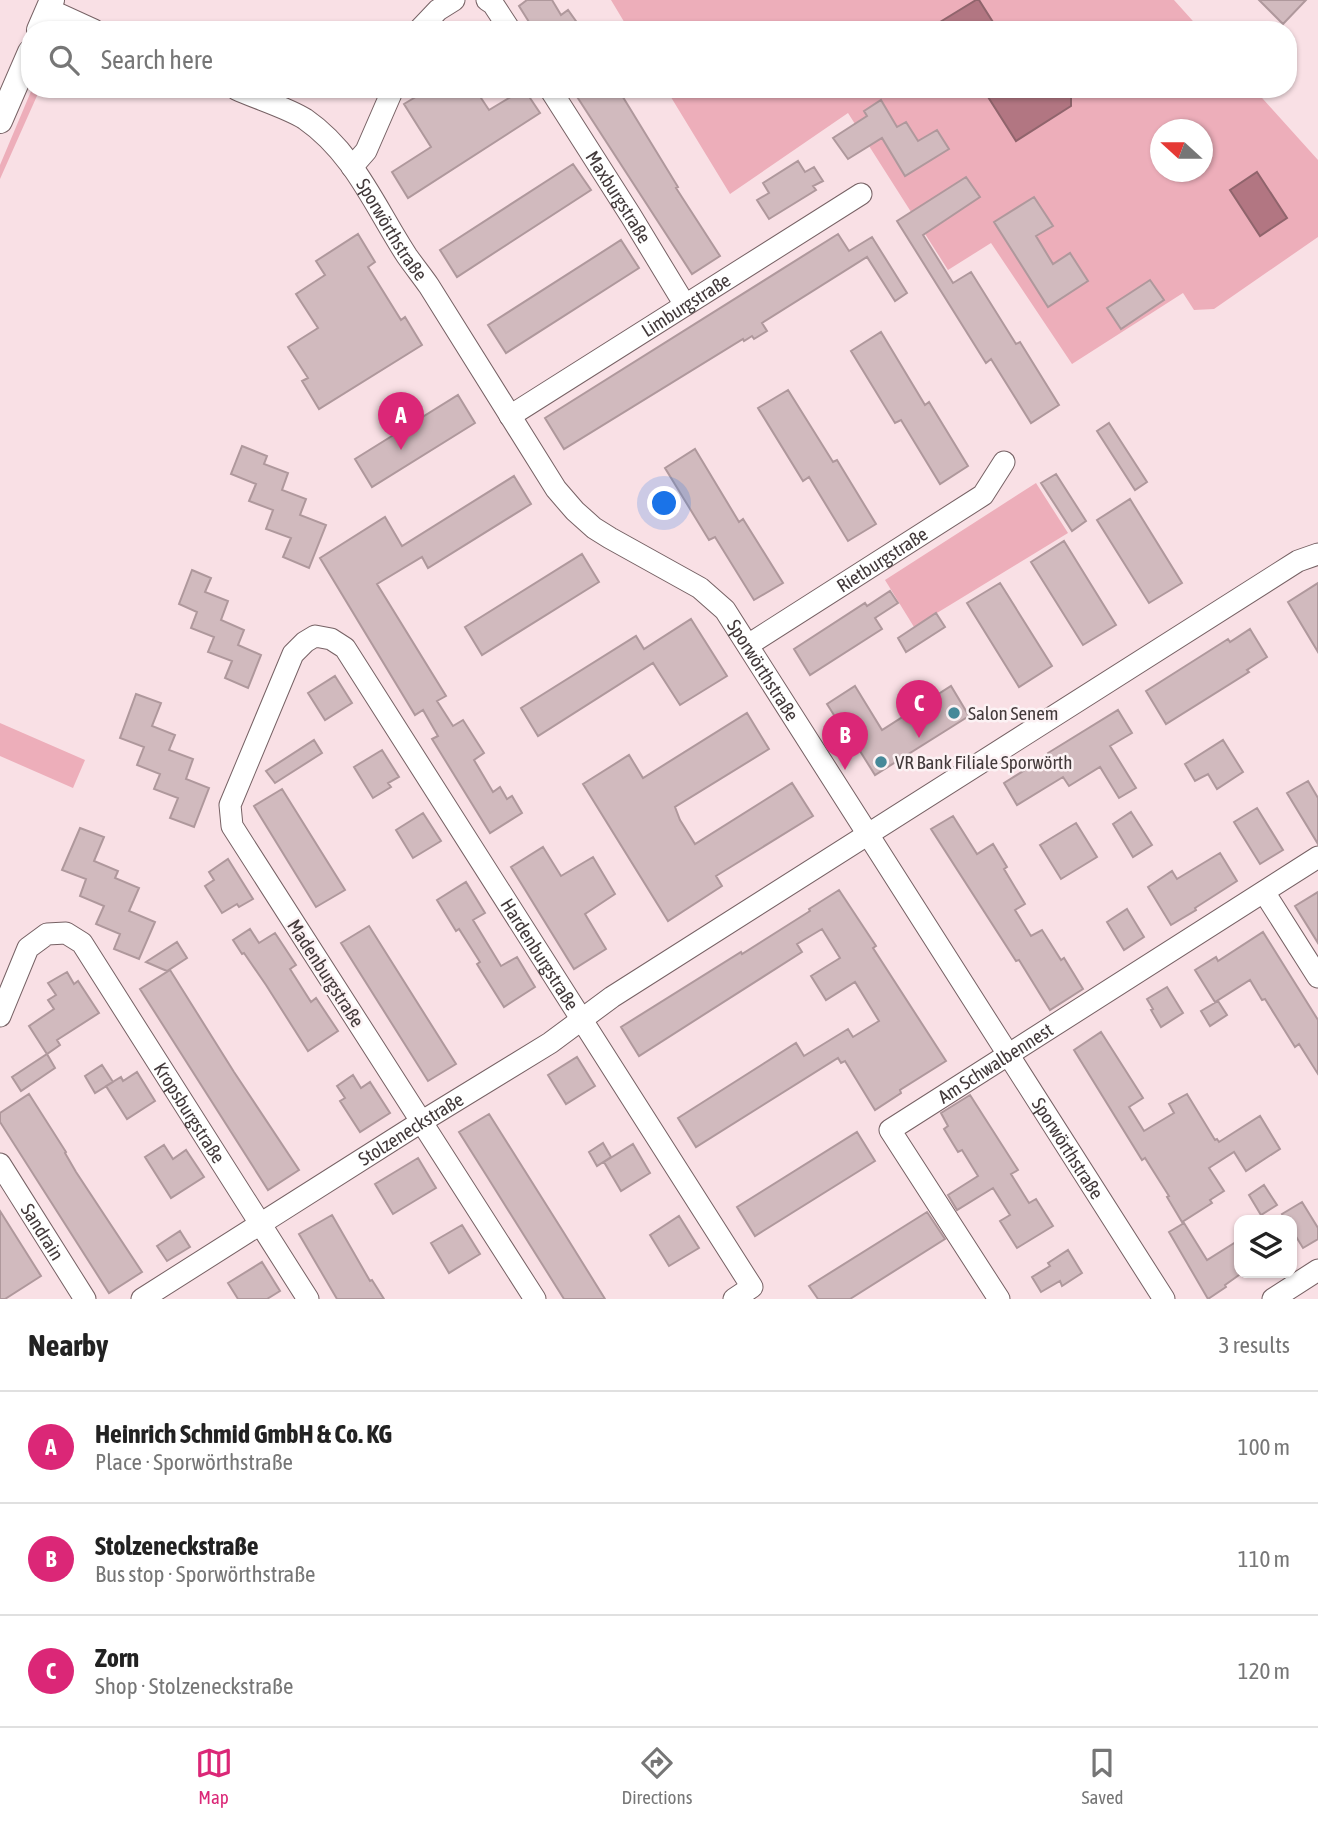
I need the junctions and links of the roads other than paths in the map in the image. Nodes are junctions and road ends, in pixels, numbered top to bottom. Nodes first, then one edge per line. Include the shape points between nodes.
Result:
1 (454, 0) edge
2 (487, 0) edge
3 (46, 13) edge
4 (69, 21) edge
5 (428, 21) edge
6 (504, 21) edge
7 (21, 73) edge
8 (257, 98) edge
9 (389, 98) edge
10 (556, 98) edge
11 (0, 121) edge
12 (352, 167) junction
13 (861, 194) dead end
14 (685, 305) junction
15 (510, 416) junction
16 (1004, 462) dead end
17 (1318, 554) edge
18 (315, 636) joint
19 (748, 645) junction
20 (869, 835) junction
21 (1318, 857) edge
22 (1264, 892) junction
23 (1318, 977) edge
24 (0, 1016) edge
25 (582, 1020) junction
26 (1009, 1055) junction
27 (421, 1122) junction
28 (0, 1164) edge
29 (260, 1224) junction
30 (1318, 1270) edge
31 (743, 1293) edge
32 (997, 1297) edge
33 (85, 1299) edge
34 (142, 1299) edge
35 (308, 1299) edge
36 (535, 1299) edge
37 (1164, 1299) edge
38 (1273, 1299) edge

1 - 5 street
2 - 6 street
3 - 4 street
7 - 11 street
8 - 12 street, Sporwörthstraße via 302,117 326,135
9 - 12 street, Sporwörthstraße via 366,151
10 - 14 street, Maxburgstraße
12 - 15 street, Sporwörthstraße
13 - 14 street, Limburgstraße
14 - 15 street, Limburgstraße
15 - 19 street, Sporwörthstraße via 575,511 610,538 700,588 725,610
16 - 19 street, Rietburgstraße via 983,495
17 - 20 street, Stolzeneckstraße via 1298,561
18 - 25 street, Hardenburgstraße via 345,648
18 - 27 street, Madenburgstraße via 293,654 230,805 232,826
19 - 20 street, Sporwörthstraße
20 - 25 street, Stolzeneckstraße
20 - 26 street, Sporwörthstraße
21 - 22 street, Am Schwalbennest
22 - 23 street
22 - 26 street, Am Schwalbennest
24 - 29 street, Kropsburgstraße via 28,948 47,934 66,933 82,943
25 - 27 street, Stolzeneckstraße
25 - 31 street, Hardenburgstraße
26 - 32 street, Am Schwalbennest via 890,1130
26 - 37 street, Sporwörthstraße
27 - 29 street, Stolzeneckstraße
27 - 36 street, Madenburgstraße
28 - 33 street, Sandrain
29 - 34 street, Stolzeneckstraße
29 - 35 street, Kropsburgstraße
30 - 38 street

